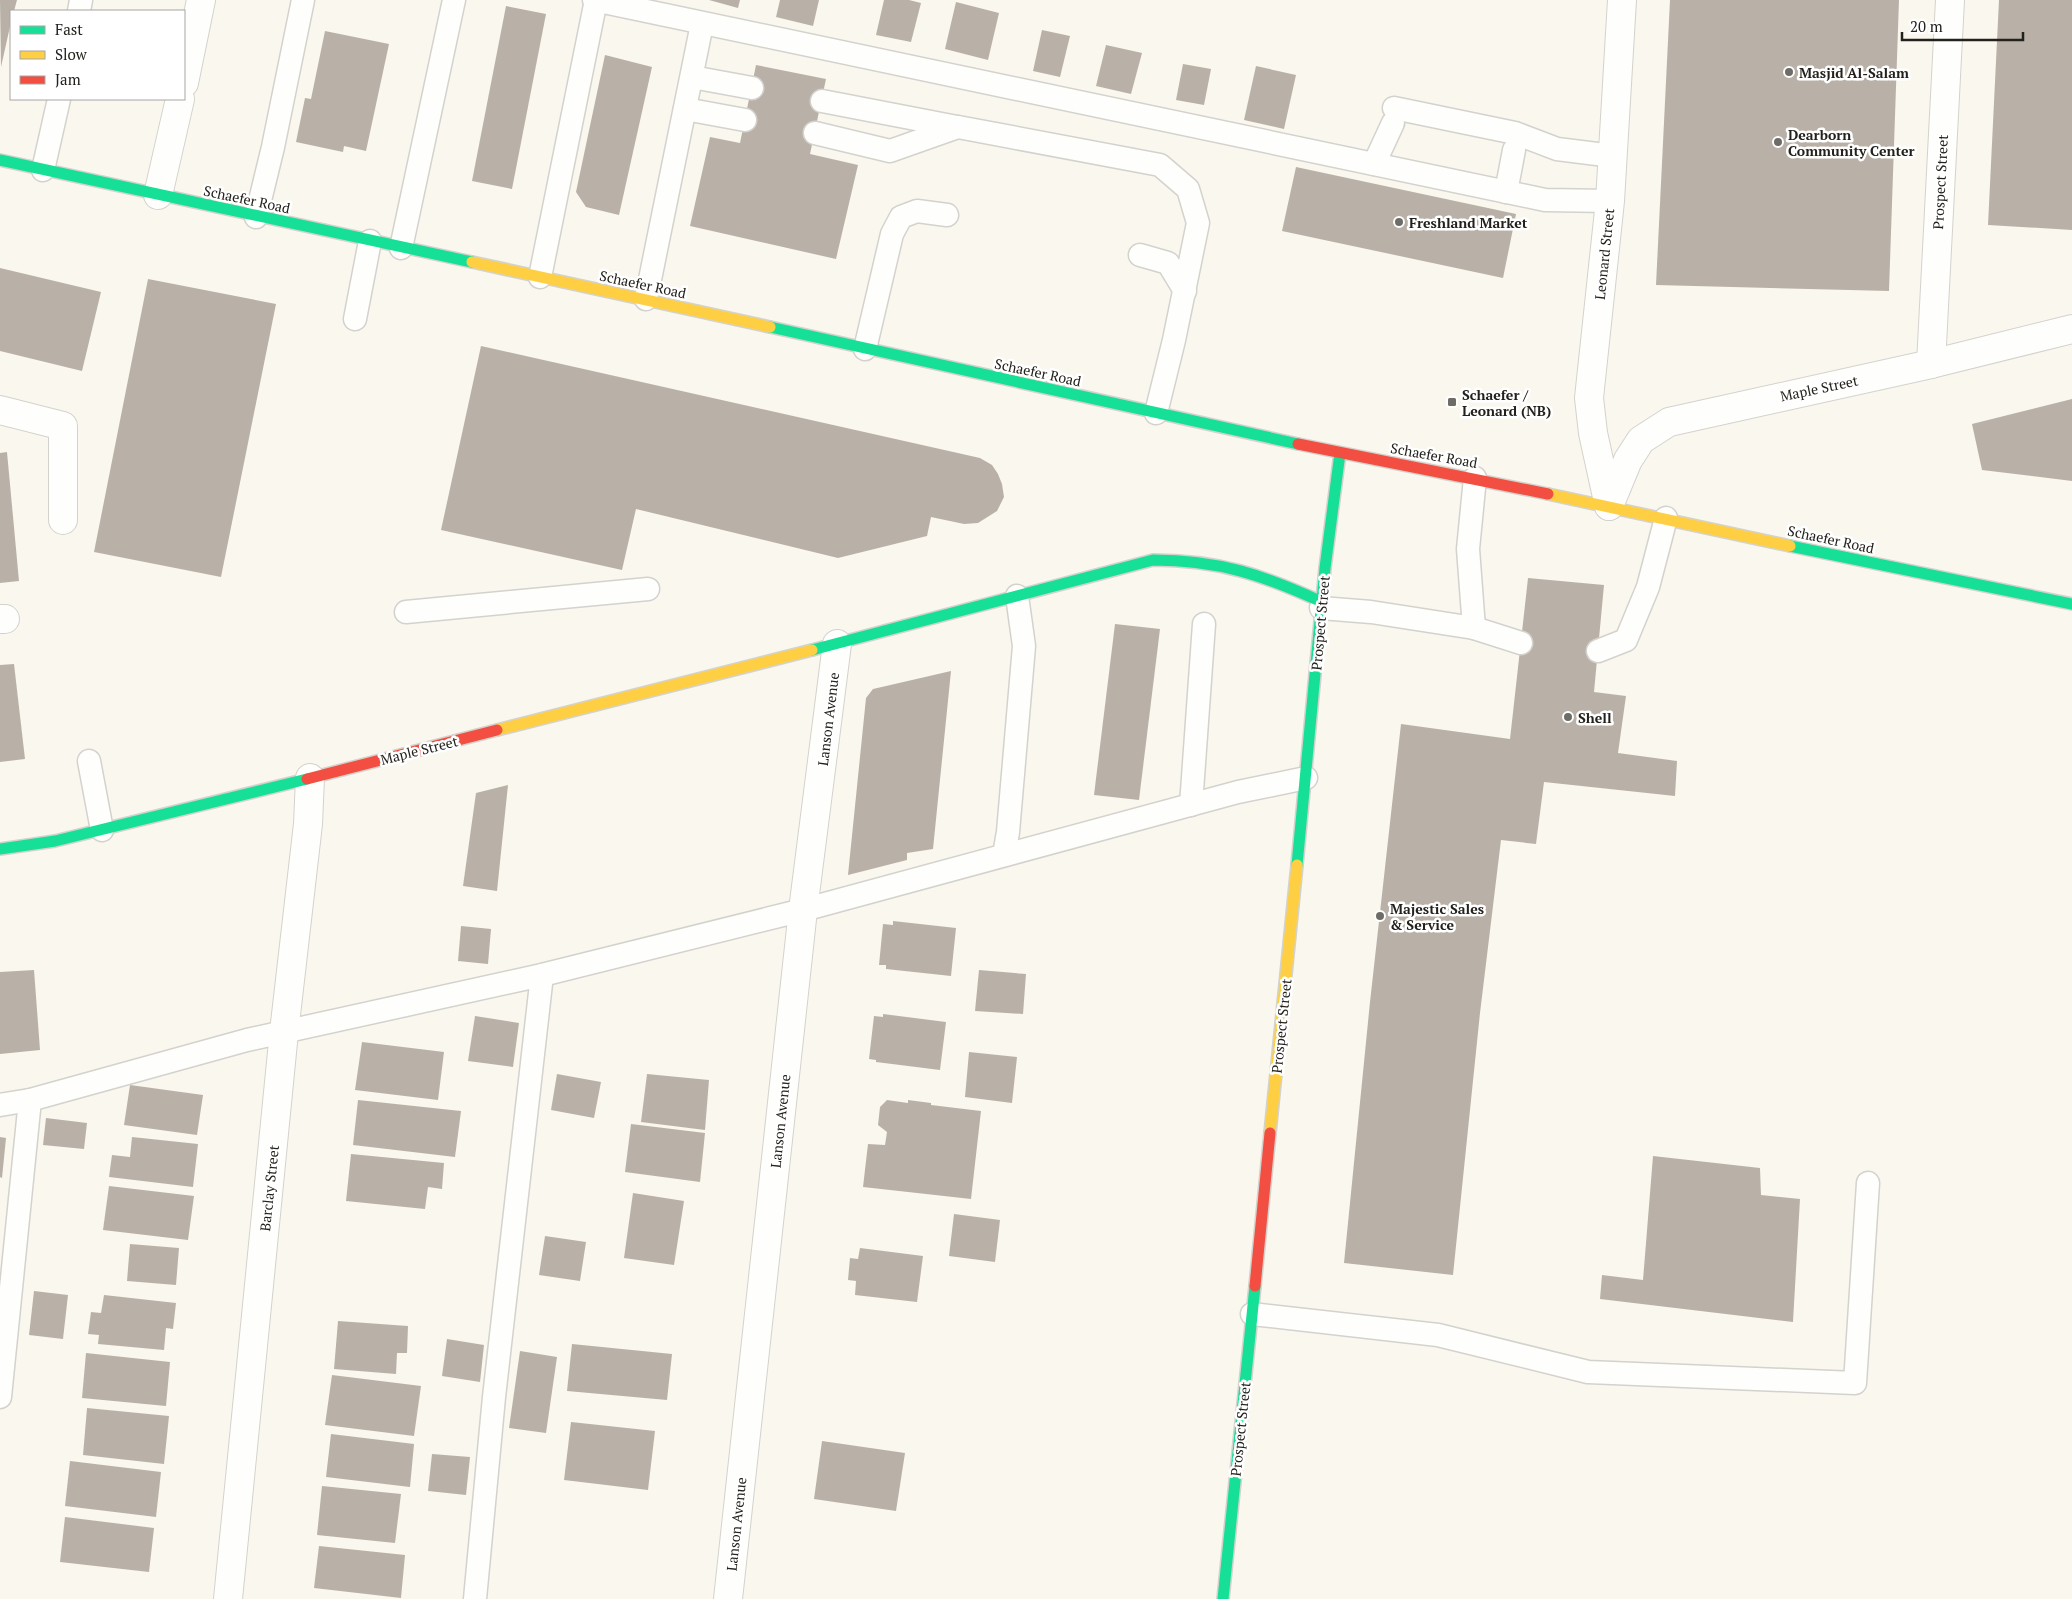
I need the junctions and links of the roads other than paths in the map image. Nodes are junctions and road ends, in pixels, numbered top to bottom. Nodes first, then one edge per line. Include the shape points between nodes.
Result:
1 (201, 0) edge
2 (303, 0) edge
3 (454, 0) edge
4 (595, 0) edge
5 (1622, 0) edge
6 (1950, 0) edge
7 (702, 24) junction
8 (185, 78) edge
9 (692, 78) junction
10 (752, 88) dead end
11 (59, 100) edge
12 (180, 100) edge
13 (822, 101) dead end
14 (684, 109) junction
15 (745, 120) dead end
16 (958, 127) junction
17 (815, 133) dead end
18 (1514, 150) dead end
19 (1613, 156) junction
20 (0, 160) edge
21 (1374, 164) junction
22 (43, 170) junction
23 (1506, 192) junction
24 (158, 195) junction
25 (1610, 201) junction
26 (947, 215) dead end
27 (256, 216) junction
28 (370, 241) junction
29 (401, 248) junction
30 (1140, 255) dead end
31 (540, 278) junction
32 (1184, 291) junction
33 (646, 299) junction
34 (355, 319) dead end
35 (2072, 329) edge
36 (865, 349) junction
37 (1931, 364) junction
38 (0, 410) edge
39 (1156, 412) junction
40 (1340, 453) junction
41 (1475, 478) junction
42 (1609, 506) junction
43 (1666, 518) junction
44 (63, 520) dead end
45 (648, 589) dead end
46 (1017, 596) junction
47 (2072, 604) edge
48 (1322, 605) junction
49 (406, 612) dead end
50 (1204, 624) dead end
51 (1474, 628) junction
52 (1521, 643) dead end
53 (837, 644) junction
54 (1598, 651) dead end
55 (89, 761) dead end
56 (310, 778) junction
57 (1306, 778) junction
58 (1191, 805) junction
59 (102, 830) junction
60 (0, 849) edge
61 (1004, 855) junction
62 (804, 910) junction
63 (542, 975) junction
64 (284, 1032) junction
65 (30, 1100) junction
66 (0, 1105) edge
67 (1868, 1183) dead end
68 (1252, 1314) junction
69 (0, 1396) edge
70 (228, 1599) edge
71 (475, 1599) edge
72 (728, 1599) edge
73 (1223, 1599) edge

1 - 8 street
2 - 27 lane
3 - 29 lane
4 - 7 lane
4 - 31 lane
5 - 19 street, Leonard Street
6 - 37 street, Prospect Street
7 - 9 lane
7 - 21 lane
9 - 10 lane
9 - 14 lane
11 - 22 lane
12 - 24 street
13 - 16 lane
14 - 15 lane
14 - 33 lane
16 - 17 lane via 890,151
16 - 32 lane via 1160,165 1188,189 1198,223
18 - 23 lane
19 - 21 lane via 1557,149 1515,133 1394,116
19 - 25 street, Leonard Street
20 - 22 street, Schaefer Road
21 - 23 lane
22 - 24 street, Schaefer Road
23 - 25 lane via 1545,200
24 - 27 street, Schaefer Road
25 - 42 street, Leonard Street via 1589,398
26 - 36 lane via 917,211 900,217 892,234
27 - 28 street, Schaefer Road
28 - 29 street, Schaefer Road
28 - 34 lane
29 - 31 street, Schaefer Road
30 - 32 lane via 1168,263
31 - 33 street, Schaefer Road
32 - 39 lane
33 - 36 street, Schaefer Road
35 - 37 street, Maple Street
36 - 39 street, Schaefer Road
37 - 42 street, Maple Street via 1669,422 1641,440 1628,460
38 - 44 street via 63,426
39 - 40 street, Schaefer Road
40 - 41 street, Schaefer Road
40 - 48 street, Prospect Street
41 - 42 street, Schaefer Road
41 - 51 lane via 1468,549
42 - 43 street, Schaefer Road
43 - 47 street, Schaefer Road via 1937,578
43 - 54 lane via 1648,587 1626,640
45 - 49 lane
46 - 48 street, Maple Street via 1153,560 1178,559 1242,569 1284,584
46 - 53 street, Maple Street
46 - 61 lane via 1024,646
48 - 51 lane
48 - 57 street, Prospect Street
50 - 58 lane
51 - 52 lane
53 - 56 street, Maple Street
53 - 62 street, Lanson Avenue
55 - 59 lane
56 - 59 street, Maple Street
56 - 64 street, Barclay Street via 308,824
57 - 58 lane
57 - 68 street, Prospect Street
58 - 61 lane
59 - 60 street, Maple Street
61 - 62 lane
62 - 63 lane
62 - 72 street, Lanson Avenue
63 - 64 lane
63 - 71 lane via 494,1397
64 - 65 lane
64 - 70 street, Barclay Street
65 - 66 lane
65 - 69 lane
67 - 68 lane via 1855,1383 1588,1372 1438,1335
68 - 73 street, Prospect Street

